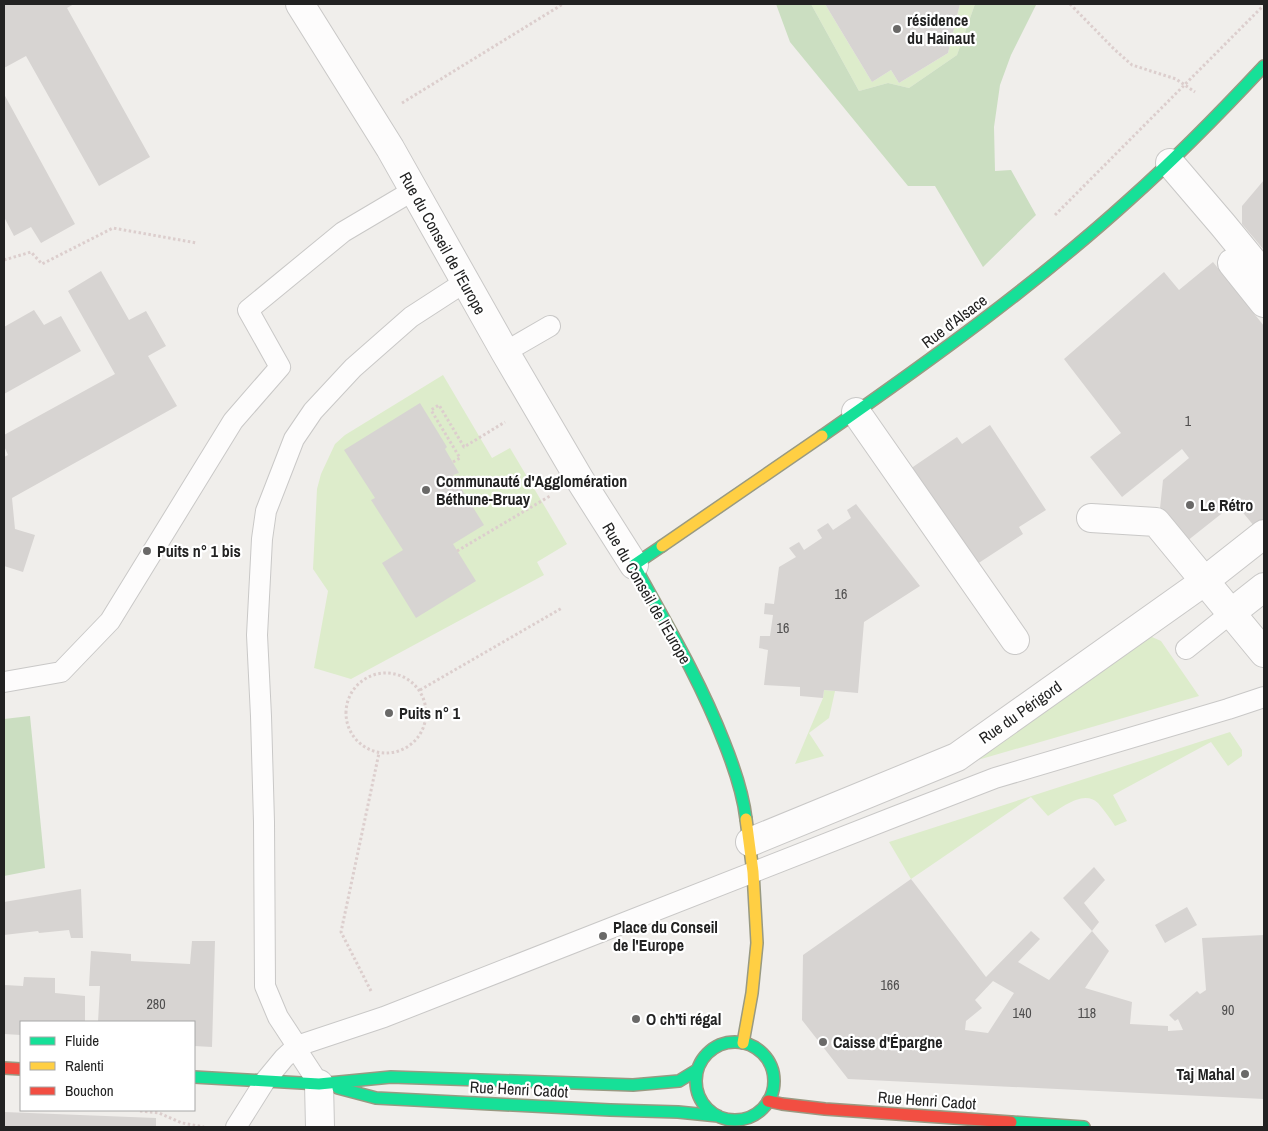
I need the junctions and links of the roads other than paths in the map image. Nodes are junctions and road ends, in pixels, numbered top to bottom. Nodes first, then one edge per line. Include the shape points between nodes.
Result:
1 (300, 4) edge
2 (1264, 66) edge
3 (1170, 164) junction
4 (414, 190) junction
5 (1197, 195) junction
6 (1264, 275) edge
7 (466, 282) junction
8 (1264, 303) edge
9 (550, 326) dead end
10 (505, 352) junction
11 (856, 412) junction
12 (1091, 518) dead end
13 (1264, 534) edge
14 (634, 565) junction
15 (1204, 581) junction
16 (1264, 587) edge
17 (1231, 613) junction
18 (1015, 640) dead end
19 (1186, 649) dead end
20 (1264, 653) edge
21 (4, 682) edge
22 (1264, 697) edge
23 (750, 842) junction
24 (753, 872) junction
25 (743, 1043) junction
26 (297, 1046) junction
27 (4, 1068) edge
28 (20, 1069) edge
29 (697, 1070) junction
30 (195, 1077) edge
31 (266, 1081) junction
32 (319, 1084) junction
33 (768, 1101) junction
34 (718, 1116) junction
35 (734, 1124) edge
36 (236, 1127) edge
37 (320, 1127) edge
38 (1084, 1127) edge

1 - 4 street, Rue du Conseil de l'Europe
2 - 3 main road, Rue d'Alsace
3 - 5 street
3 - 11 main road, Rue d'Alsace via 1078,245 954,342
4 - 7 street, Rue du Conseil de l'Europe
4 - 21 lane via 343,232 248,310 280,367 234,421 110,621 61,672
5 - 6 street
5 - 8 street via 1192,216
7 - 10 street, Rue du Conseil de l'Europe
7 - 26 lane via 411,318 353,368 313,411 294,440 266,511 257,635 264,822 265,986 278,1017
9 - 10 lane
10 - 14 street, Rue du Conseil de l'Europe
11 - 14 main road, Rue d'Alsace
11 - 18 street
12 - 15 street via 1156,522
13 - 15 street, Rue du Périgord
14 - 23 main road, Rue du Conseil de l'Europe via 714,715 744,803
15 - 17 street
15 - 23 street, Rue du Périgord via 957,757
16 - 17 street
17 - 19 lane
17 - 20 street
22 - 24 lane via 995,778
23 - 24 main road, Rue du Conseil de l'Europe
24 - 25 main road, Rue du Conseil de l'Europe via 757,943
24 - 26 lane via 384,1017
25 - 29 main road via 720,1045 710,1051
25 - 33 main road via 764,1056 770,1066 773,1078
26 - 31 lane
26 - 32 lane
27 - 28 main road
29 - 32 main road, Rue Henri Cadot via 679,1081 633,1085 391,1077
29 - 34 main road via 696,1082 703,1104
30 - 31 main road, Rue Henri Cadot
31 - 32 main road, Rue Henri Cadot
31 - 36 lane
32 - 34 main road, Rue Henri Cadot via 376,1098
32 - 37 street
33 - 35 main road via 762,1109
33 - 38 main road, Rue Henri Cadot via 826,1109
34 - 35 main road

